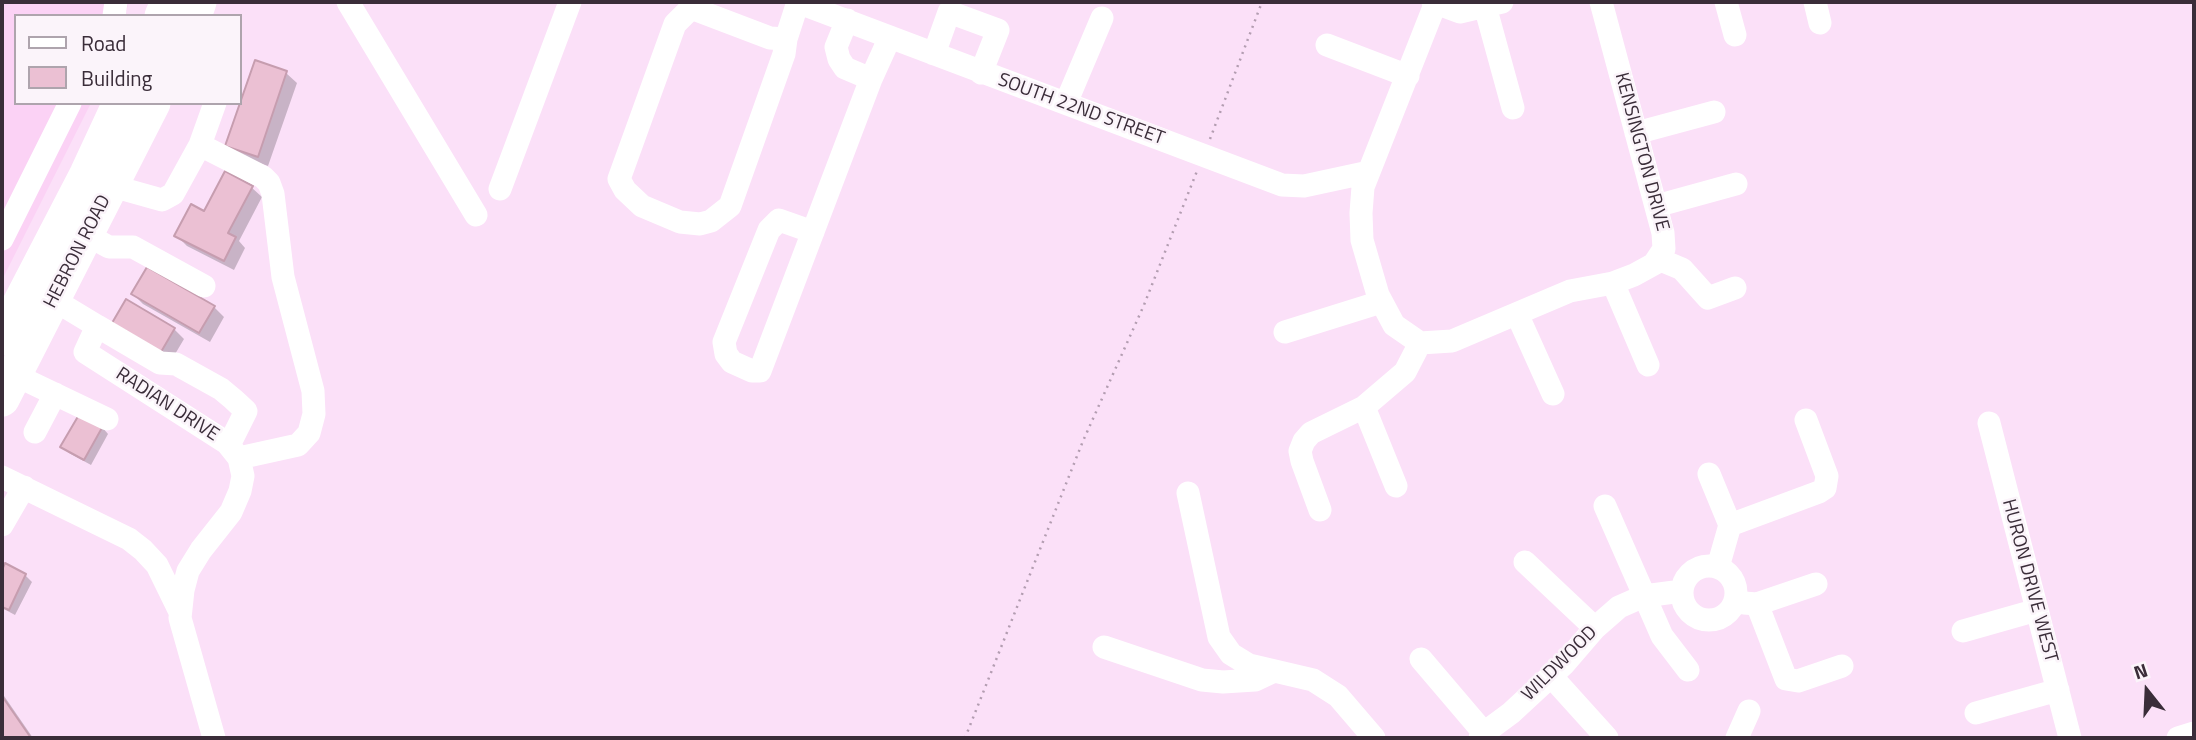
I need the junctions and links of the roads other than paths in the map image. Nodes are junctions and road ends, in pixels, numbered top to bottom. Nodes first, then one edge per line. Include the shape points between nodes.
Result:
1 (348, 2) edge
2 (570, 2) edge
3 (797, 2) edge
4 (1601, 2) edge
5 (1726, 2) edge
6 (1435, 3) edge
7 (1494, 4) edge
8 (693, 5) edge
9 (843, 13) edge
10 (1102, 18) dead end
11 (1735, 35) dead end
12 (890, 37) junction
13 (786, 39) junction
14 (1327, 45) dead end
15 (934, 54) junction
16 (982, 73) junction
17 (1408, 76) junction
18 (871, 79) junction
19 (1066, 103) junction
20 (69, 105) edge
21 (119, 105) edge
22 (152, 105) edge
23 (214, 105) edge
24 (1513, 108) dead end
25 (1714, 112) dead end
26 (1636, 133) junction
27 (200, 145) junction
28 (1369, 172) junction
29 (1736, 184) dead end
30 (112, 186) junction
31 (500, 189) dead end
32 (1656, 206) junction
33 (476, 215) dead end
34 (813, 232) junction
35 (87, 235) junction
36 (2, 239) edge
37 (1658, 259) junction
38 (1613, 283) junction
39 (204, 286) dead end
40 (1735, 288) dead end
41 (54, 300) junction
42 (1381, 302) junction
43 (1517, 314) junction
44 (97, 327) junction
45 (1285, 332) dead end
46 (2, 338) edge
47 (1420, 343) junction
48 (1648, 365) dead end
49 (8, 387) edge
50 (55, 394) junction
51 (1553, 394) dead end
52 (1364, 407) junction
53 (107, 419) dead end
54 (1807, 420) dead end
55 (1989, 423) dead end
56 (35, 432) dead end
57 (234, 452) junction
58 (1709, 474) dead end
59 (2, 477) edge
60 (1396, 486) dead end
61 (24, 487) junction
62 (1188, 493) dead end
63 (1605, 506) dead end
64 (1320, 510) dead end
65 (2, 525) edge
66 (1730, 525) junction
67 (1525, 562) dead end
68 (1717, 568) junction
69 (1816, 584) dead end
70 (1682, 591) junction
71 (1644, 596) junction
72 (1734, 602) junction
73 (1757, 604) junction
74 (2037, 610) junction
75 (180, 612) junction
76 (1595, 628) junction
77 (1963, 631) dead end
78 (1104, 647) dead end
79 (1421, 659) dead end
80 (1842, 666) dead end
81 (1688, 670) dead end
82 (1274, 671) junction
83 (1551, 676) junction
84 (2058, 690) junction
85 (1749, 711) dead end
86 (1976, 713) dead end
87 (2194, 733) edge
88 (1482, 735) edge
89 (214, 738) edge
90 (1374, 738) edge
91 (1607, 738) edge
92 (1737, 738) edge
93 (2070, 738) edge
94 (2178, 738) edge

1 - 33 street
2 - 31 street
3 - 9 street, SOUTH 22ND STREET
3 - 13 street
4 - 26 street, KENSINGTON DRIVE
5 - 11 street
6 - 7 street via 1460,12
6 - 17 street
7 - 24 street
8 - 13 street via 770,38
8 - 13 street via 675,24 619,179 642,206 680,222 711,221 730,206
9 - 12 street, SOUTH 22ND STREET
9 - 18 street via 836,47 839,59 845,68
10 - 19 street
12 - 15 street, SOUTH 22ND STREET
12 - 18 street
14 - 17 street
15 - 16 street, SOUTH 22ND STREET
15 - 16 street via 949,12 998,30
16 - 19 street, SOUTH 22ND STREET
17 - 28 street
18 - 34 street
19 - 28 street, SOUTH 22ND STREET via 1282,185 1304,186
20 - 36 street
21 - 46 highway, HEBRON ROAD
22 - 30 highway, HEBRON ROAD
23 - 27 street
25 - 26 street
26 - 32 street, KENSINGTON DRIVE
27 - 30 street via 173,194 162,200
27 - 57 street via 270,183 283,277 313,391 309,433 298,445
28 - 42 street via 1363,187 1362,240
29 - 32 street
30 - 35 highway, HEBRON ROAD
32 - 37 street, KENSINGTON DRIVE via 1664,233 1664,249
34 - 34 street via 760,371 732,362 724,342 769,230 779,220
35 - 39 street via 109,247 132,247
35 - 41 highway, HEBRON ROAD
37 - 38 street, KENSINGTON DRIVE
37 - 40 street via 1682,269 1708,298
38 - 43 street, KENSINGTON DRIVE via 1570,292
38 - 48 street
41 - 44 street
41 - 49 highway, HEBRON ROAD
42 - 45 street
42 - 47 street via 1394,326
43 - 47 street, KENSINGTON DRIVE via 1452,341
43 - 51 street
44 - 57 street, RADIAN DRIVE via 85,352
44 - 57 street via 160,363 176,364 233,399 246,411
47 - 52 street via 1405,372
49 - 50 street
50 - 53 street
50 - 56 street
52 - 60 street
52 - 64 street via 1311,433 1300,450
54 - 66 street via 1827,476 1825,488
55 - 74 street, HURON DRIVE WEST
57 - 75 street via 243,476 240,491 231,512 188,571
58 - 66 street
59 - 61 street
61 - 65 street
61 - 75 street via 144,550 157,565
62 - 82 street via 1219,637 1231,654 1249,666
63 - 71 street
66 - 68 street
67 - 76 street
68 - 70 street via 1694,570
68 - 72 street via 1735,585
69 - 73 street
70 - 71 street
70 - 72 street via 1686,607 1699,618 1716,619
71 - 76 street, WILDWOOD via 1619,607
71 - 81 street via 1665,642
72 - 73 street
73 - 80 street via 1786,679 1798,681
74 - 77 street
74 - 84 street, HURON DRIVE WEST
75 - 89 street
76 - 83 street, WILDWOOD
78 - 82 street via 1202,680 1255,680
79 - 88 street
82 - 90 street via 1313,680 1338,696
83 - 88 street, WILDWOOD
83 - 91 street
84 - 86 street
84 - 93 street, HURON DRIVE WEST
85 - 92 street
87 - 94 street

